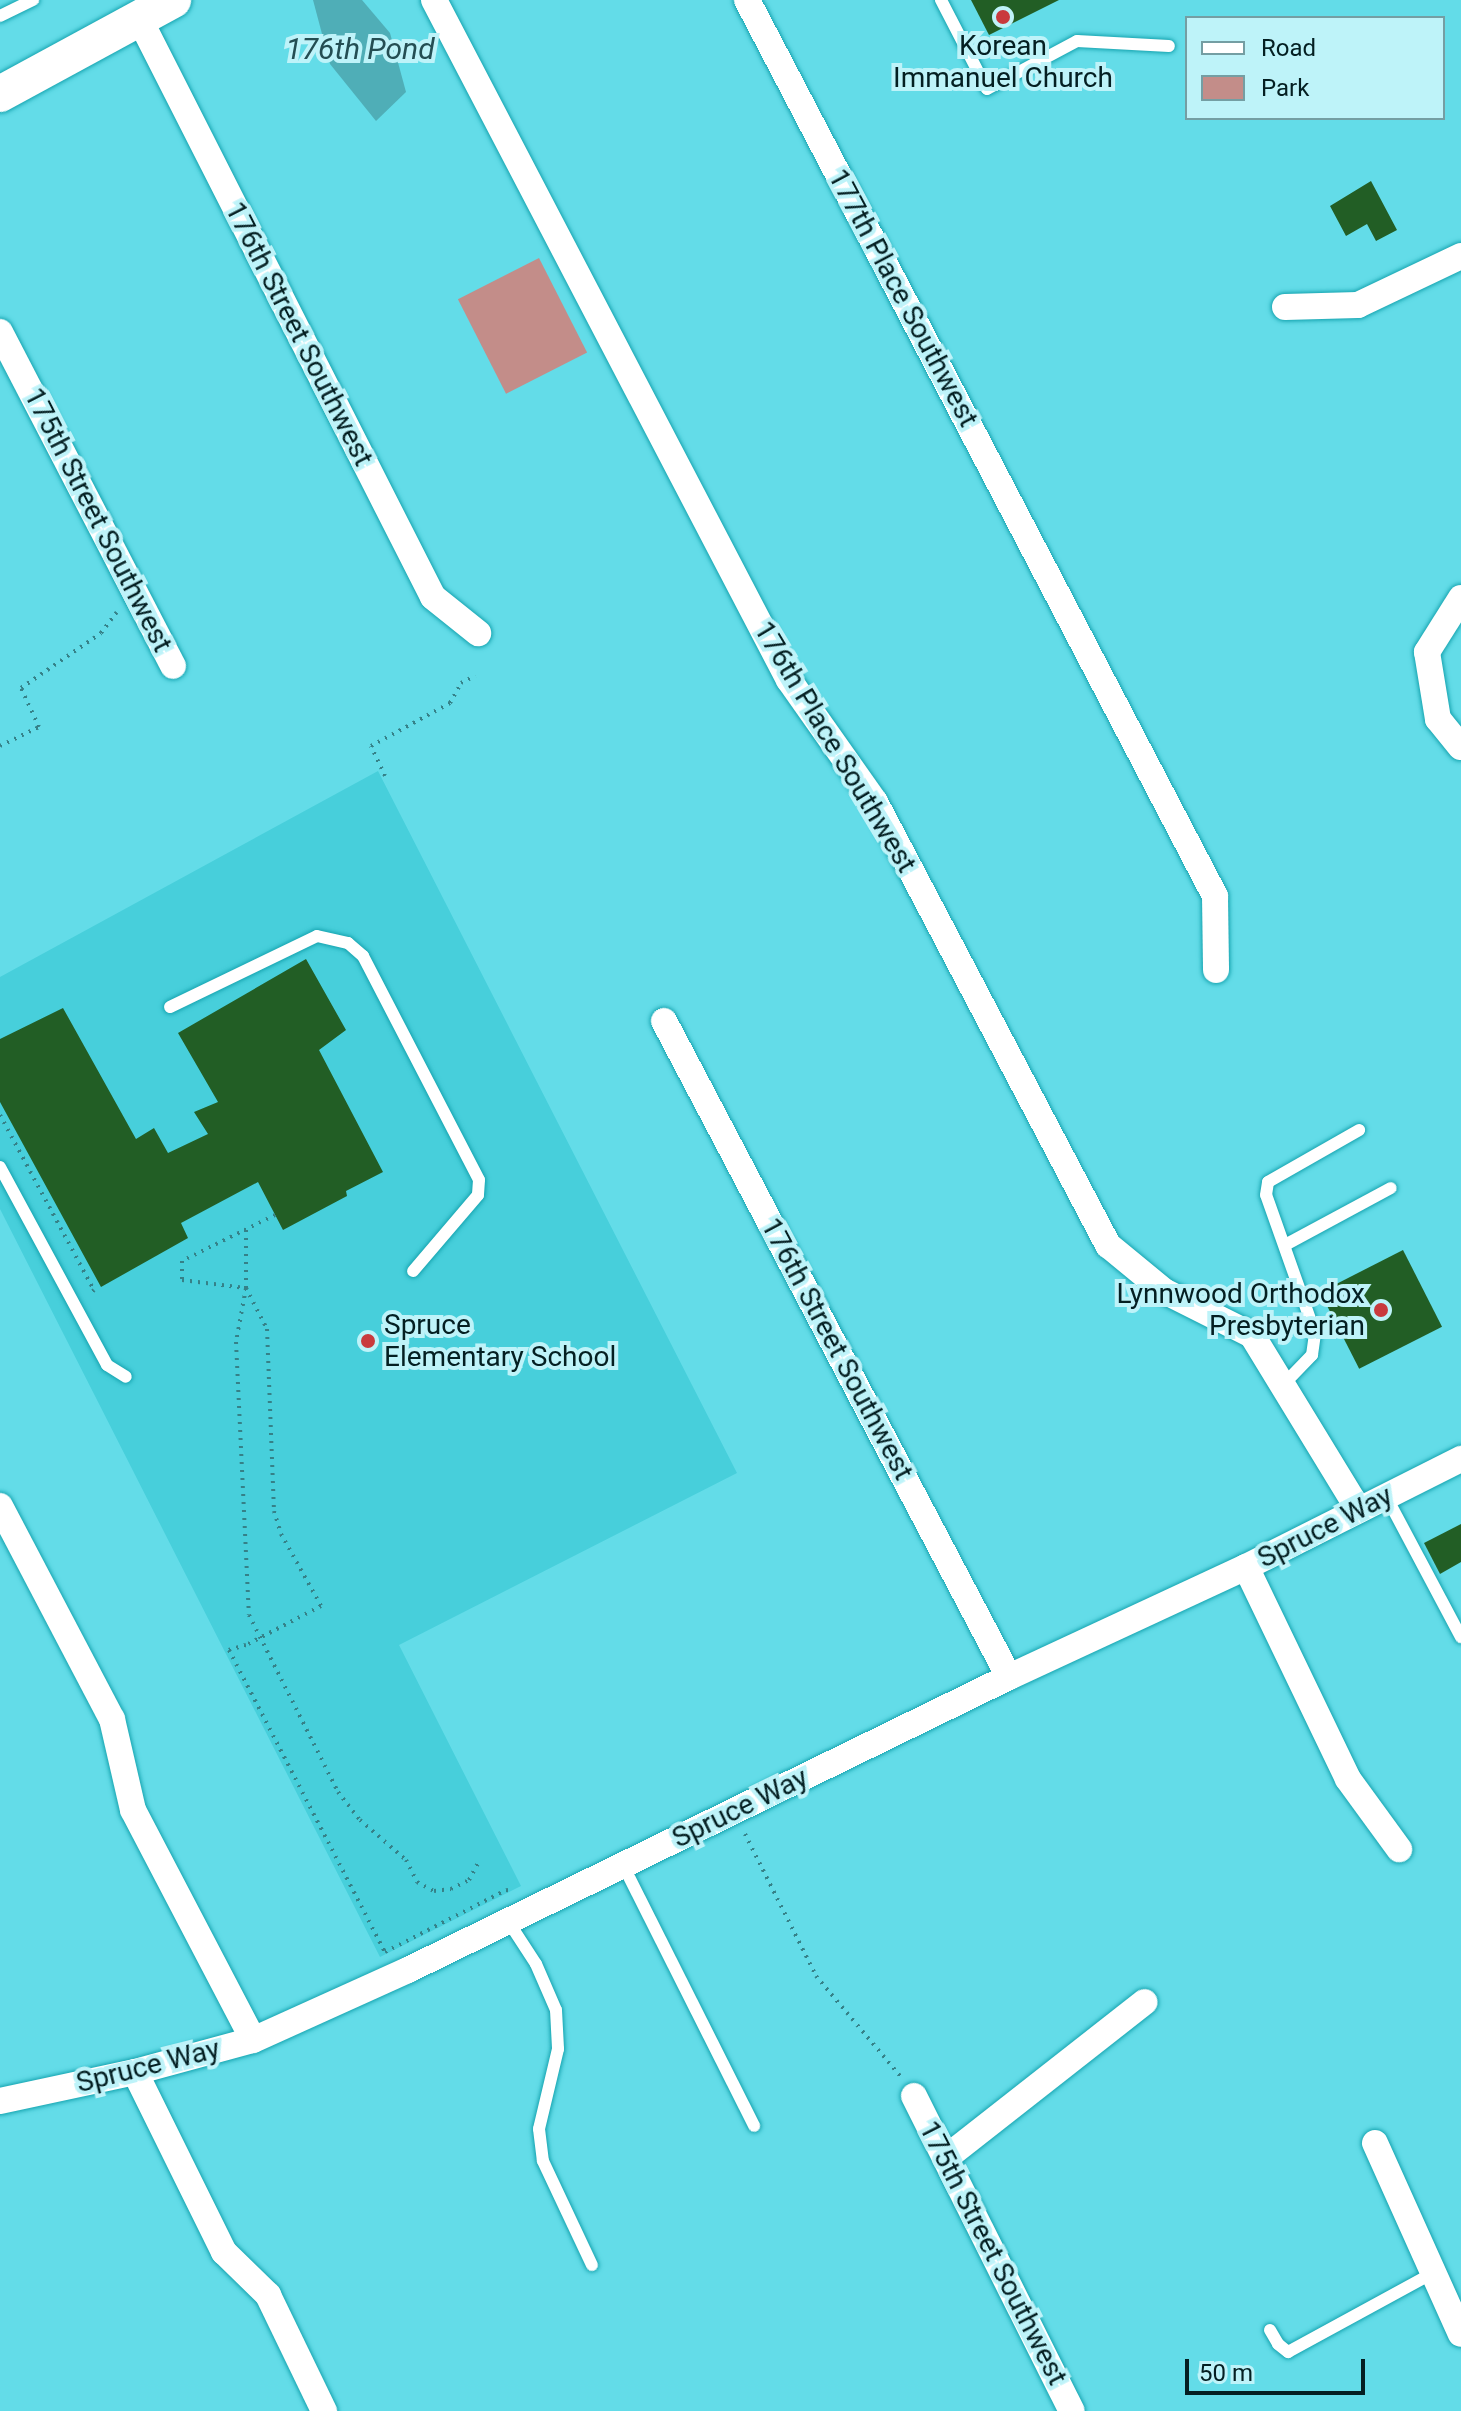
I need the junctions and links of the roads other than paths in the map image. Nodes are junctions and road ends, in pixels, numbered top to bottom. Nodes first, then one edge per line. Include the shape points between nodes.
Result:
1 (33, 0) edge
2 (434, 0) edge
3 (747, 0) edge
4 (941, 0) edge
5 (159, 6) edge
6 (0, 16) edge
7 (1169, 46) dead end
8 (0, 94) edge
9 (1461, 256) edge
10 (1285, 307) dead end
11 (0, 332) edge
12 (1460, 599) edge
13 (478, 633) dead end
14 (173, 666) dead end
15 (1461, 747) edge
16 (1216, 970) dead end
17 (170, 1007) dead end
18 (664, 1021) dead end
19 (1359, 1130) dead end
20 (0, 1167) edge
21 (1391, 1188) dead end
22 (1285, 1245) junction
23 (413, 1271) dead end
24 (126, 1377) dead end
25 (1283, 1385) junction
26 (1461, 1459) edge
27 (1386, 1496) junction
28 (0, 1506) edge
29 (1359, 1510) junction
30 (1246, 1567) junction
31 (1461, 1637) edge
32 (1009, 1677) junction
33 (1399, 1849) dead end
34 (623, 1865) junction
35 (508, 1921) junction
36 (1145, 2002) dead end
37 (253, 2040) junction
38 (135, 2072) junction
39 (914, 2096) road end
40 (0, 2101) edge
41 (754, 2126) dead end
42 (1375, 2143) dead end
43 (947, 2157) junction
44 (592, 2265) dead end
45 (1433, 2273) junction
46 (1270, 2330) dead end
47 (1461, 2334) edge
48 (324, 2411) edge
49 (1072, 2411) edge

1 - 6 lane
2 - 25 street, 176th Place Southwest via 789,680 875,802 1108,1245 1164,1291 1252,1335
3 - 16 street, 177th Place Southwest via 1215,896
4 - 7 lane via 987,89 1077,41
5 - 8 main road
5 - 13 street, 176th Street Southwest via 433,597
9 - 10 street via 1358,305
11 - 14 street, 175th Street Southwest
12 - 15 street via 1427,652 1438,719
17 - 23 lane via 317,936 348,943 363,956 479,1180 478,1195
18 - 32 street, 176th Street Southwest
19 - 22 lane via 1268,1182 1266,1195
20 - 24 lane via 107,1365
21 - 22 lane
22 - 25 lane via 1312,1318 1315,1344 1303,1368
25 - 29 street, 176th Place Southwest
26 - 27 street, Spruce Way
27 - 29 street, Spruce Way
27 - 31 lane
28 - 37 street via 112,1719 133,1810
29 - 30 street, Spruce Way
30 - 32 street, Spruce Way
30 - 33 street via 1348,1779
32 - 34 street, Spruce Way
34 - 35 street, Spruce Way
34 - 41 lane
35 - 37 street, Spruce Way
35 - 44 lane via 536,1964 556,2010 558,2049 539,2129 543,2161
36 - 43 street
37 - 38 street, Spruce Way
38 - 40 street, Spruce Way
38 - 48 street via 224,2252 268,2295
39 - 43 street, 175th Street Southwest
42 - 45 street
43 - 49 street, 175th Street Southwest
45 - 46 lane via 1288,2352
45 - 47 street

